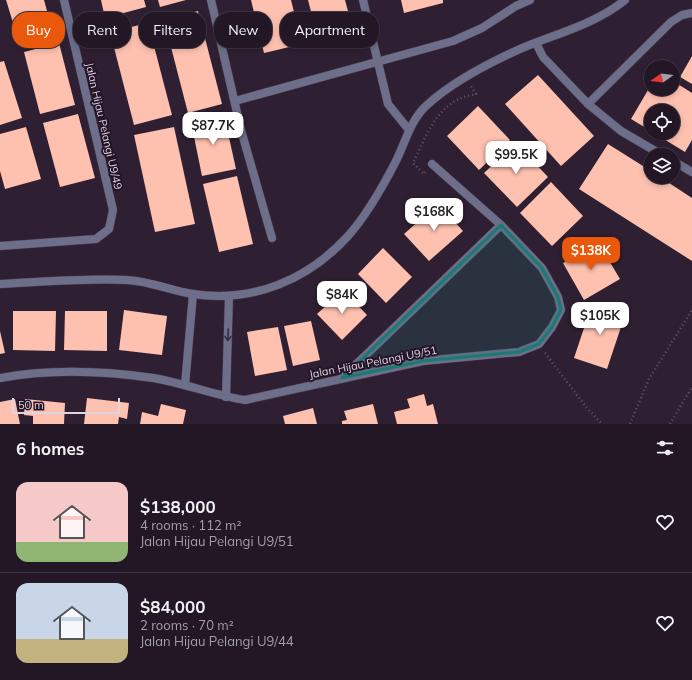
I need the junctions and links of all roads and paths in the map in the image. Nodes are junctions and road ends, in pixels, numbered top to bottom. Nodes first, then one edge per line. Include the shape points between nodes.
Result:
1 (64, 0) edge
2 (211, 0) edge
3 (363, 0) edge
4 (530, 0) edge
5 (626, 0) edge
6 (515, 3) edge
7 (692, 13) edge
8 (536, 43) junction
9 (378, 62) junction
10 (466, 78) junction
11 (235, 101) junction
12 (588, 104) junction
13 (409, 130) junction
14 (650, 148) edge
15 (432, 164) joint
16 (680, 165) edge
17 (692, 172) edge
18 (500, 225) junction
19 (272, 238) dead end
20 (0, 246) edge
21 (0, 284) edge
22 (193, 294) junction
23 (229, 296) junction
24 (692, 310) edge
25 (539, 344) junction
26 (0, 378) edge
27 (342, 378) junction
28 (186, 385) junction
29 (692, 387) edge
30 (226, 397) junction
31 (602, 424) edge
32 (630, 424) edge
33 (670, 424) edge

1 - 20 street, Jalan Hijau Pelangi U9/49 via 113,210 106,233 96,240
2 - 11 street
3 - 9 street
4 - 6 street
5 - 8 street via 591,21
6 - 9 street via 500,18 453,41
7 - 12 street via 671,22
8 - 10 street
8 - 12 street via 543,57
9 - 11 street
9 - 13 street via 388,104
10 - 13 street via 425,106
10 - 15 path via 476,94 456,100 439,114 413,163 424,174
11 - 19 street
12 - 14 street via 621,132
13 - 23 street via 395,163 378,193 350,234 330,255 303,274 260,291
15 - 18 street
16 - 17 street
18 - 25 street via 542,268 558,297 561,310
18 - 27 street
21 - 22 street via 129,280
22 - 23 street
22 - 28 street
23 -> 30 street
24 - 32 path via 649,379
25 - 27 street, Jalan Hijau Pelangi U9/51 via 519,352 423,361
25 - 31 path
26 - 28 street, Jalan Hijau Pelangi U9/51 via 59,373 109,374 152,378
27 - 30 street, Jalan Hijau Pelangi U9/51 via 245,400
28 - 30 street, Jalan Hijau Pelangi U9/51
29 - 33 path

